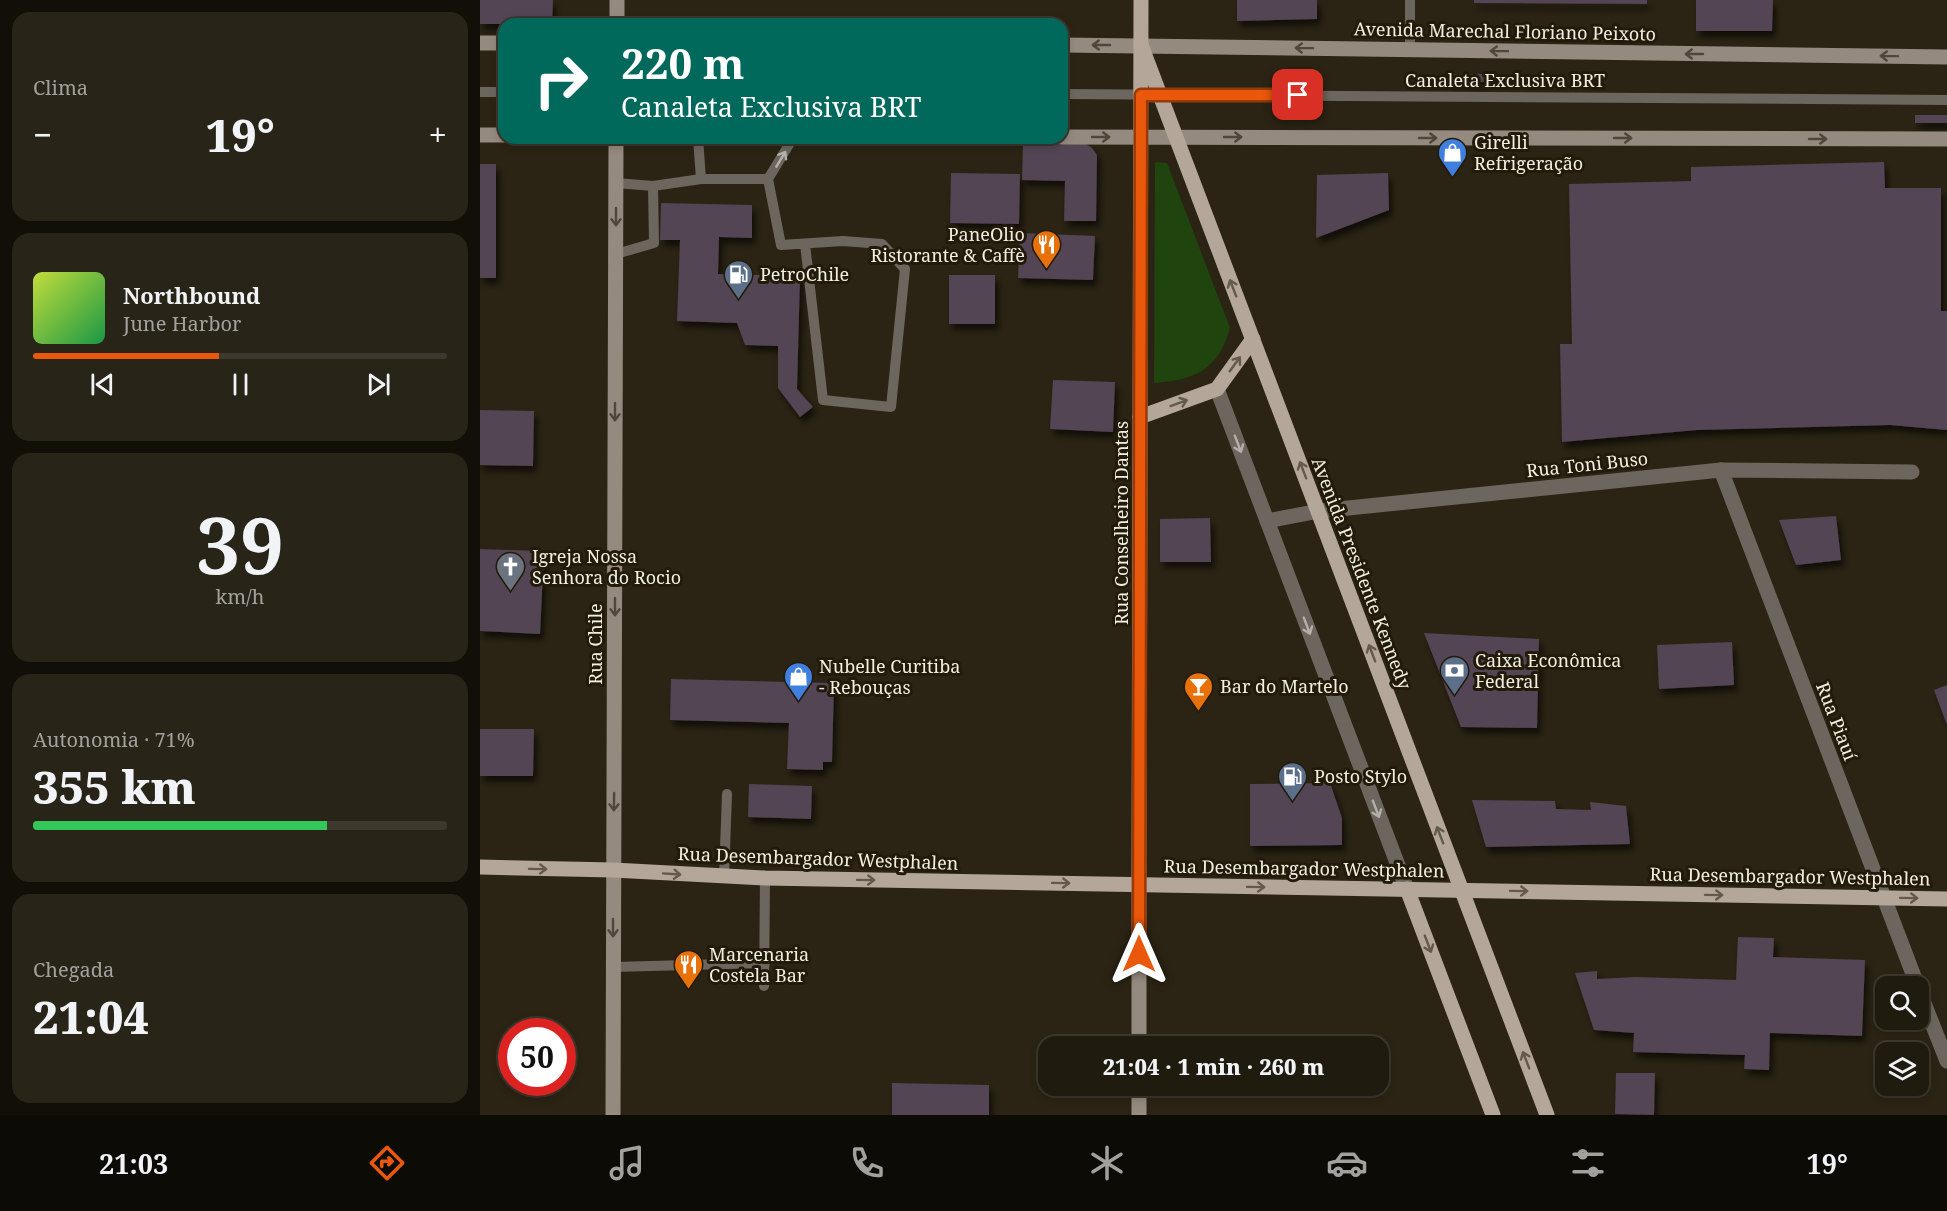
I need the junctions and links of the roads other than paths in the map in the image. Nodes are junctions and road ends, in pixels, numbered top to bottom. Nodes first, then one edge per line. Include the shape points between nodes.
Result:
1 (617, 0) edge
2 (1141, 0) edge
3 (1410, 0) edge
4 (617, 18) edge
5 (480, 43) edge
6 (498, 43) edge
7 (1068, 45) edge
8 (1141, 45) junction
9 (1410, 50) junction
10 (1947, 57) edge
11 (480, 92) edge
12 (498, 92) edge
13 (1068, 94) edge
14 (1141, 95) junction
15 (1159, 95) junction
16 (1947, 100) edge
17 (480, 135) edge
18 (498, 135) edge
19 (1068, 137) edge
20 (1141, 137) junction
21 (1175, 137) junction
22 (1947, 139) edge
23 (616, 144) edge
24 (698, 144) edge
25 (789, 144) edge
26 (701, 179) junction
27 (768, 179) junction
28 (616, 183) junction
29 (653, 186) junction
30 (805, 244) junction
31 (616, 254) junction
32 (1252, 339) junction
33 (1217, 390) junction
34 (1140, 417) junction
35 (1721, 470) junction
36 (1912, 472) dead end
37 (1318, 512) junction
38 (1267, 521) junction
39 (727, 794) dead end
40 (480, 867) edge
41 (613, 870) junction
42 (724, 877) junction
43 (765, 878) junction
44 (1139, 885) junction
45 (1407, 889) junction
46 (1461, 890) junction
47 (1884, 897) junction
48 (1947, 899) edge
49 (765, 963) junction
50 (613, 968) junction
51 (1914, 976) edge
52 (764, 986) dead end
53 (1929, 1015) edge
54 (1139, 1036) edge
55 (1947, 1061) edge
56 (1139, 1096) edge
57 (613, 1115) edge
58 (1139, 1115) edge
59 (1493, 1115) edge
60 (1547, 1115) edge

1 - 4 street
2 - 8 main road, Rua Conselheiro Dantas
3 - 9 lane
5 - 6 street
8 -> 7 street, Avenida Marechal Floriano Peixoto
9 -> 8 street, Avenida Marechal Floriano Peixoto
8 - 14 main road, Rua Conselheiro Dantas
8 - 15 main road, Avenida Presidente Kennedy
10 -> 9 street, Avenida Marechal Floriano Peixoto
11 - 12 lane
13 - 14 lane, Canaleta Exclusiva BRT
14 - 15 lane, Canaleta Exclusiva BRT
14 - 20 main road, Rua Conselheiro Dantas
15 - 16 lane, Canaleta Exclusiva BRT
15 - 21 main road, Avenida Presidente Kennedy
17 - 18 street
19 -> 20 street
20 - 21 street
20 - 34 main road, Rua Conselheiro Dantas
21 -> 22 street
32 -> 21 main road, Avenida Presidente Kennedy
23 - 28 street, Rua Chile
24 - 26 lane
27 -> 25 lane
26 - 27 lane
26 - 29 lane
27 - 30 lane via 782,245
28 - 29 lane
28 -> 31 street, Rua Chile
29 - 31 lane via 654,243
30 - 30 lane via 882,244 905,269 891,407 823,400
31 -> 41 street, Rua Chile
33 -> 32 main road
37 -> 32 main road, Avenida Presidente Kennedy
34 -> 33 main road
33 -> 38 street
34 - 44 main road, Rua Conselheiro Dantas
35 - 36 street, Rua Toni Buso
35 - 37 street, Rua Toni Buso
35 - 47 street, Rua Piauí
37 - 38 street, Rua Toni Buso
46 -> 37 main road, Avenida Presidente Kennedy
38 -> 45 street
39 - 42 lane
40 -> 41 main road, Rua Desembargador Westphalen
41 -> 42 main road, Rua Desembargador Westphalen
41 -> 50 street, Rua Chile
42 - 43 main road, Rua Desembargador Westphalen
43 -> 44 main road, Rua Desembargador Westphalen
43 - 49 lane
44 -> 45 main road, Rua Desembargador Westphalen
44 - 54 street, Rua Conselheiro Dantas
45 - 46 main road, Rua Desembargador Westphalen
45 -> 59 main road
46 -> 47 main road, Rua Desembargador Westphalen
60 -> 46 main road, Avenida Presidente Kennedy
47 -> 48 main road, Rua Desembargador Westphalen
47 - 51 street, Rua Piauí
49 - 50 lane
49 - 52 lane
50 - 57 street, Rua Chile
53 - 55 street, Rua Piauí
56 - 58 street

